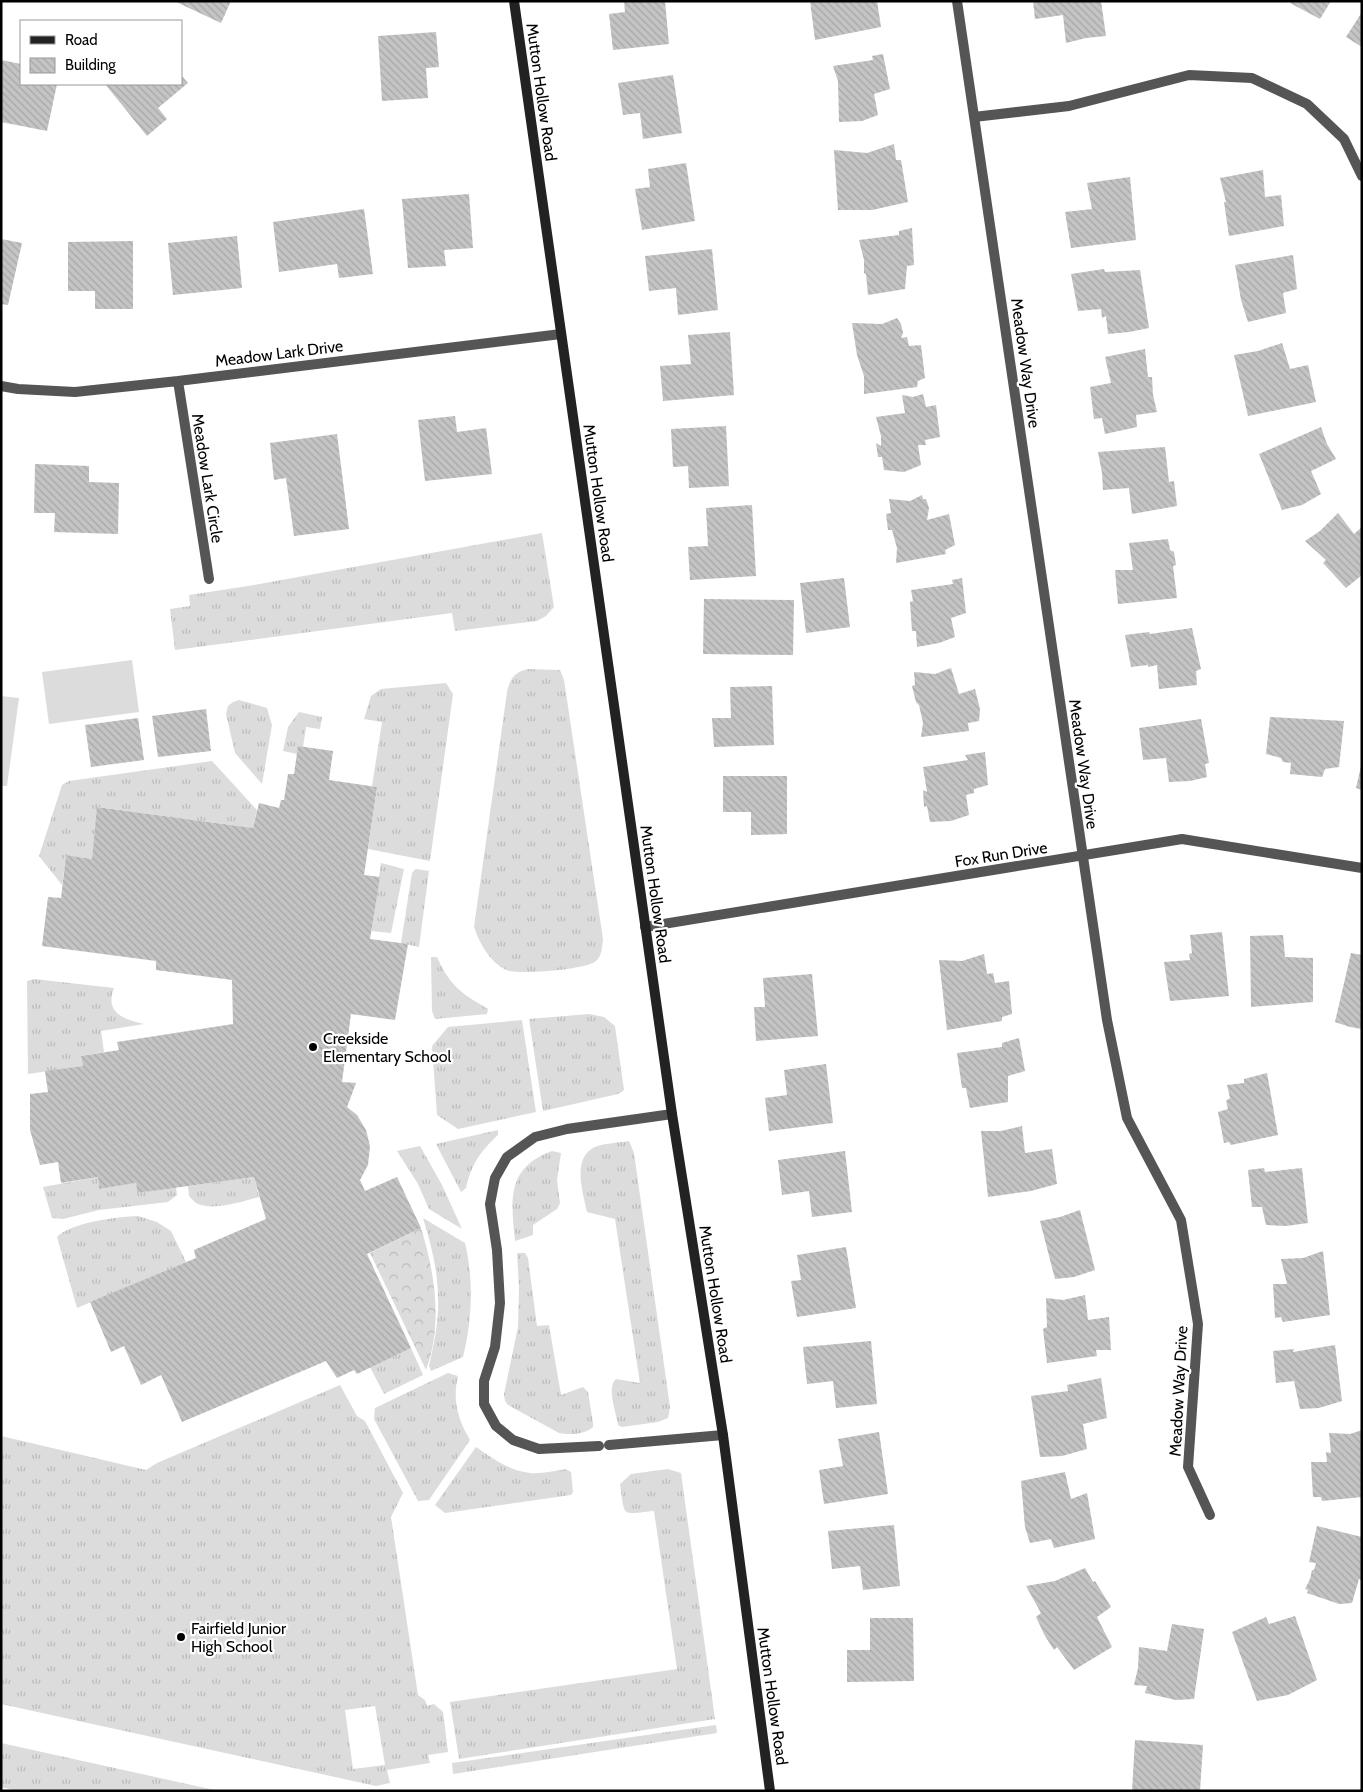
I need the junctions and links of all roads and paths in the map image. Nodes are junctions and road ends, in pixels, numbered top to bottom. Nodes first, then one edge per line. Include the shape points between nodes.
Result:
1 (514, 1) edge
2 (957, 1) edge
3 (974, 117) junction
4 (1362, 176) edge
5 (561, 334) junction
6 (178, 381) junction
7 (1, 386) edge
8 (209, 579) dead end
9 (1082, 856) junction
10 (1362, 868) edge
11 (645, 927) junction
12 (672, 1114) junction
13 (723, 1435) junction
14 (1210, 1515) dead end
15 (770, 1791) edge

1 - 5 street, Mutton Hollow Road
2 - 3 street, Meadow Way Drive
3 - 4 street via 1069,106 1189,75 1252,78 1307,104 1344,139
3 - 9 street, Meadow Way Drive
5 - 6 street, Meadow Lark Drive
5 - 11 street, Mutton Hollow Road
6 - 7 street, Meadow Lark Drive via 75,392
6 - 8 street, Meadow Lark Circle
9 - 10 street, Fox Run Drive via 1182,839
9 - 11 street, Fox Run Drive
9 - 14 street, Meadow Way Drive via 1106,1020 1127,1118 1181,1220 1198,1324 1188,1467
11 - 12 street, Mutton Hollow Road
12 - 13 street, Mutton Hollow Road
12 - 13 street via 567,1129 535,1137 507,1157 494,1178 490,1204 500,1303 495,1347 484,1380 484,1404 496,1426 513,1440 539,1449
13 - 15 street, Mutton Hollow Road

